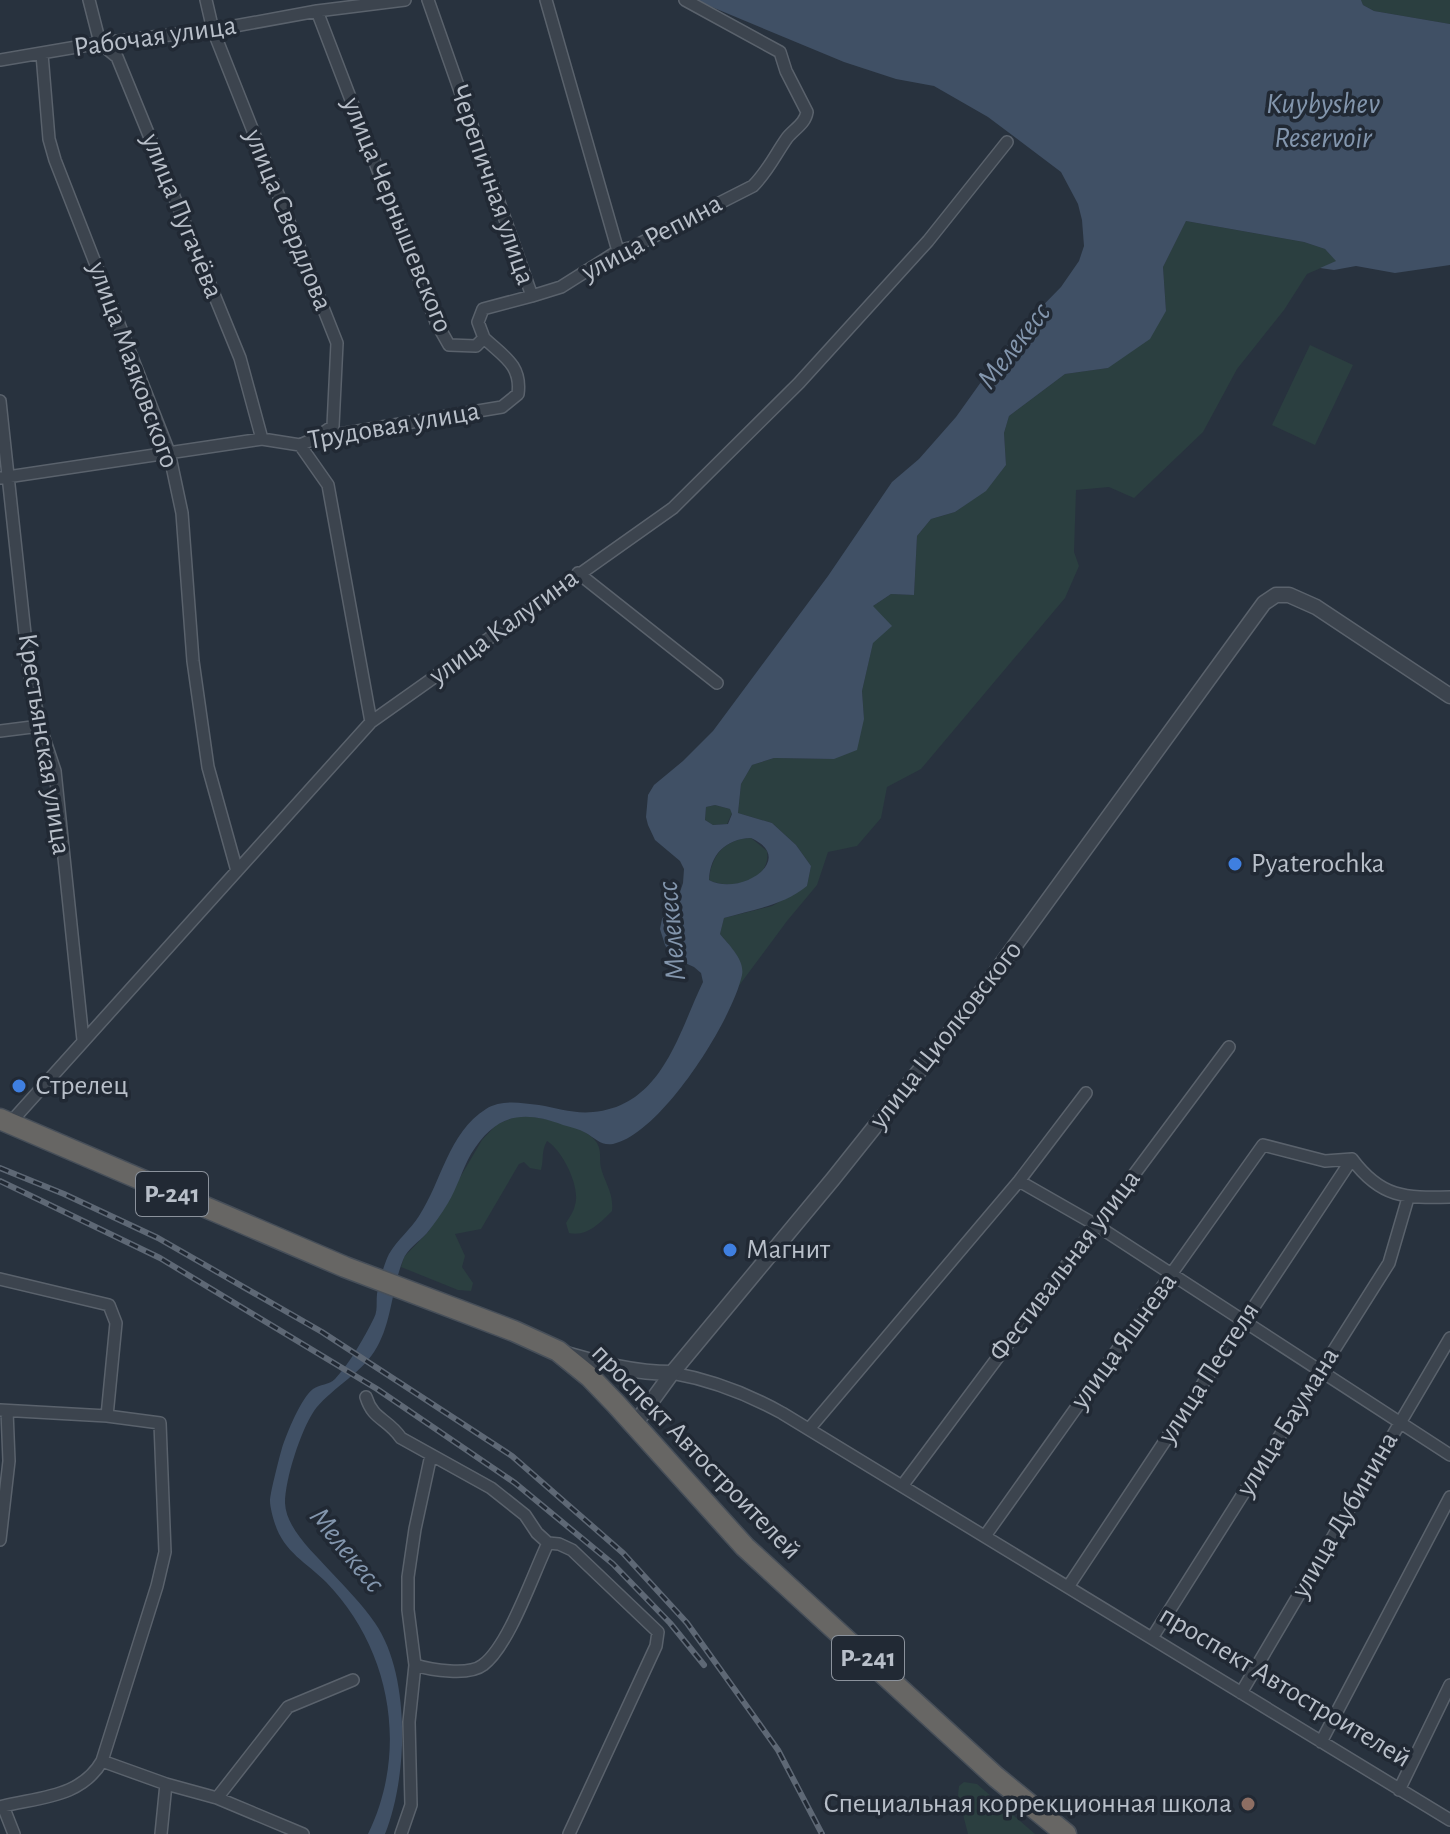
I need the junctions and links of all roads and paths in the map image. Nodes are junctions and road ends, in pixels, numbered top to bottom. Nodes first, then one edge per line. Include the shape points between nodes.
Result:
1 (89, 0) edge
2 (206, 0) edge
3 (405, 0) edge
4 (428, 0) edge
5 (546, 0) edge
6 (685, 0) edge
7 (317, 11) junction
8 (213, 30) junction
9 (100, 43) junction
10 (42, 54) junction
11 (0, 60) edge
12 (1007, 142) dead end
13 (618, 251) junction
14 (532, 296) junction
15 (484, 338) junction
16 (0, 401) edge
17 (502, 407) joint
18 (316, 438) junction
19 (262, 439) junction
20 (300, 445) junction
21 (169, 452) junction
22 (4, 478) edge
23 (578, 573) junction
24 (717, 683) dead end
25 (1450, 696) edge
26 (371, 722) junction
27 (40, 726) junction
28 (0, 731) edge
29 (237, 871) junction
30 (83, 1040) junction
31 (1229, 1047) dead end
32 (1086, 1093) dead end
33 (5, 1121) edge
34 (1352, 1159) junction
35 (1019, 1181) junction
36 (1450, 1197) edge
37 (1408, 1198) junction
38 (1096, 1225) junction
39 (1172, 1275) junction
40 (0, 1279) edge
41 (1243, 1321) junction
42 (1450, 1338) edge
43 (558, 1351) junction
44 (1321, 1369) junction
45 (672, 1373) junction
46 (366, 1397) dead end
47 (4, 1411) edge
48 (107, 1416) junction
49 (1400, 1423) junction
50 (635, 1424) junction
51 (809, 1429) junction
52 (431, 1455) junction
53 (1450, 1455) edge
54 (902, 1486) junction
55 (1450, 1497) edge
56 (985, 1536) junction
57 (0, 1540) edge
58 (548, 1543) junction
59 (1068, 1587) junction
60 (1152, 1638) junction
61 (415, 1665) junction
62 (353, 1680) dead end
63 (1450, 1685) edge
64 (1241, 1693) junction
65 (1321, 1742) junction
66 (102, 1761) junction
67 (166, 1784) junction
68 (1399, 1790) junction
69 (217, 1798) junction
70 (2, 1806) edge
71 (1450, 1820) edge
72 (14, 1834) edge
73 (161, 1834) edge
74 (303, 1834) edge
75 (401, 1834) edge
76 (569, 1834) edge
77 (1066, 1834) edge

1 - 9 street, улица Пугачёва
2 - 8 street, улица Свердлова
3 - 7 street, Рабочая улица
4 - 14 street, Черепичная улица
5 - 13 street
6 - 13 street, улица Репина via 780,52 807,112 753,186
7 - 8 street, Рабочая улица
7 - 15 street, улица Чернышевского via 428,306 449,345 476,346
8 - 9 street, Рабочая улица
8 - 18 street, улица Свердлова via 337,343 333,426
9 - 10 street, Рабочая улица
9 - 19 street, улица Пугачёва via 117,57 240,358
10 - 11 street, Рабочая улица
10 - 21 street, улица Маяковского via 55,160
12 - 23 street, улица Калугина via 928,241 799,383 673,508
13 - 14 street, улица Репина via 561,287
14 - 15 street, Черепичная улица via 483,309 478,322
15 - 17 street, улица Чернышевского via 520,379 518,394
16 - 22 street, Крестьянская улица
17 - 18 street, Трудовая улица
18 - 20 street, Трудовая улица
19 - 20 street, Трудовая улица
19 - 21 street, Трудовая улица
20 - 26 street via 328,485
21 - 22 street, Трудовая улица
21 - 29 street, улица Маяковского via 182,513 193,661 208,767
22 - 27 street, Крестьянская улица
23 - 24 street
23 - 26 street, улица Калугина
25 - 45 street, улица Циолковского via 1316,607 1289,595 1264,603 971,1006
26 - 29 street, улица Калугина
27 - 28 street
27 - 30 street, Крестьянская улица via 55,771
29 - 30 street, улица Калугина
30 - 33 street, улица Калугина
31 - 38 street, Фестивальная улица
32 - 35 street
33 - 43 highway, проспект Автостроителей / Р-241 via 345,1267
34 - 37 street via 1382,1190
34 - 39 street, улица Яшнева via 1325,1161 1263,1145
34 - 41 street, улица Пестеля
35 - 38 street
35 - 51 street
36 - 37 street
37 - 44 street, улица Баумана via 1389,1263
38 - 39 street
38 - 54 street, Фестивальная улица
39 - 41 street
39 - 56 street, улица Яшнева
40 - 48 street via 109,1305 116,1323
41 - 44 street
41 - 59 street, улица Пестеля
42 - 49 street, улица Дубинина
43 - 45 street via 609,1366
43 - 50 highway, проспект Автостроителей / Р-241
44 - 49 street
44 - 60 street, улица Баумана
45 - 50 street, улица Циолковского
45 - 51 street, проспект Автостроителей via 746,1393
46 - 52 street via 370,1411
47 - 48 street
47 - 57 street via 9,1461
48 - 66 street via 160,1423 165,1552
49 - 53 street
49 - 64 street, улица Дубинина
50 - 77 highway, проспект Автостроителей / Р-241 via 745,1547 996,1777
51 - 54 street, проспект Автостроителей
52 - 58 street via 491,1488 525,1515
52 - 61 street via 408,1577
54 - 56 street, проспект Автостроителей
55 - 65 street
56 - 59 street, проспект Автостроителей
58 - 61 street via 516,1615 481,1667 459,1671
58 - 76 street via 572,1550 658,1632
59 - 60 street, проспект Автостроителей
60 - 64 street, проспект Автостроителей
61 - 75 street via 409,1722 411,1805
62 - 69 street via 288,1707
63 - 68 street
64 - 65 street, проспект Автостроителей
65 - 68 street, проспект Автостроителей
66 - 67 street
66 - 70 street via 93,1777 71,1790
67 - 69 street
67 - 73 street
68 - 71 street, проспект Автостроителей
69 - 74 street
70 - 72 street

